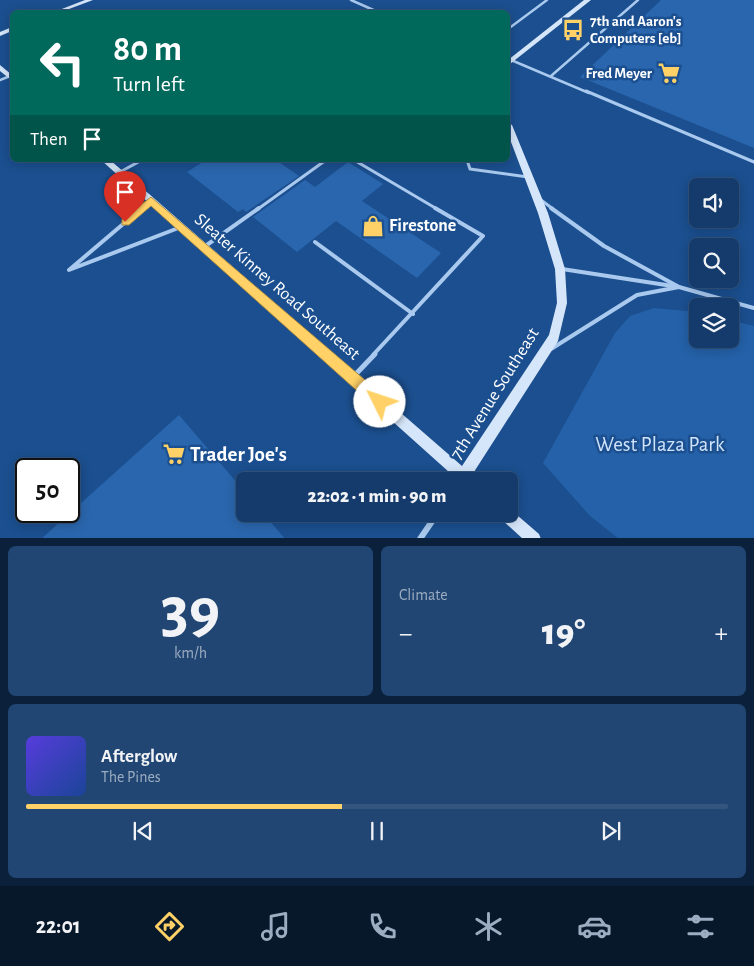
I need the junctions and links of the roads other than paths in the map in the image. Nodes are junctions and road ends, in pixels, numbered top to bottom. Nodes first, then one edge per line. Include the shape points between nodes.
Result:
1 (90, 0) edge
2 (351, 0) edge
3 (547, 0) edge
4 (588, 0) edge
5 (638, 0) edge
6 (62, 10) edge
7 (374, 10) edge
8 (510, 28) edge
9 (510, 60) edge
10 (510, 61) edge
11 (0, 67) edge
12 (10, 76) edge
13 (551, 76) junction
14 (510, 130) edge
15 (107, 162) edge
16 (139, 162) edge
17 (357, 162) edge
18 (468, 162) edge
19 (754, 162) edge
20 (321, 163) edge
21 (120, 173) junction
22 (528, 176) junction
23 (536, 196) junction
24 (151, 200) junction
25 (181, 227) junction
26 (315, 242) dead end
27 (204, 247) junction
28 (560, 269) junction
29 (679, 287) junction
30 (754, 308) edge
31 (413, 314) junction
32 (543, 354) junction
33 (352, 378) junction
34 (456, 472) edge
35 (470, 472) edge
36 (431, 522) edge
37 (515, 522) edge
38 (420, 538) edge
39 (534, 538) edge

1 - 6 street
2 - 7 lane
3 - 8 lane
4 - 9 street
5 - 13 lane
10 - 13 lane
11 - 12 street
13 - 19 lane
14 - 22 street, 7th Avenue Southeast
15 - 21 street, Sleater Kinney Road Southeast
16 - 21 lane
17 - 31 lane via 483,236
18 - 22 lane via 470,169
20 - 27 lane
21 - 24 street, Sleater Kinney Road Southeast
22 - 23 street, 7th Avenue Southeast
23 - 28 street, 7th Avenue Southeast
23 - 29 lane via 604,246
24 - 25 street, Sleater Kinney Road Southeast
24 - 25 lane via 69,270
25 - 27 street, Sleater Kinney Road Southeast
26 - 31 lane
27 - 33 street, Sleater Kinney Road Southeast
28 - 29 lane
28 - 32 street, 7th Avenue Southeast via 562,303 554,337
29 - 30 lane
29 - 32 lane via 638,296 617,306
31 - 33 lane
32 - 35 street, 7th Avenue Southeast
33 - 34 street, Sleater Kinney Road Southeast
36 - 38 street
37 - 39 street

